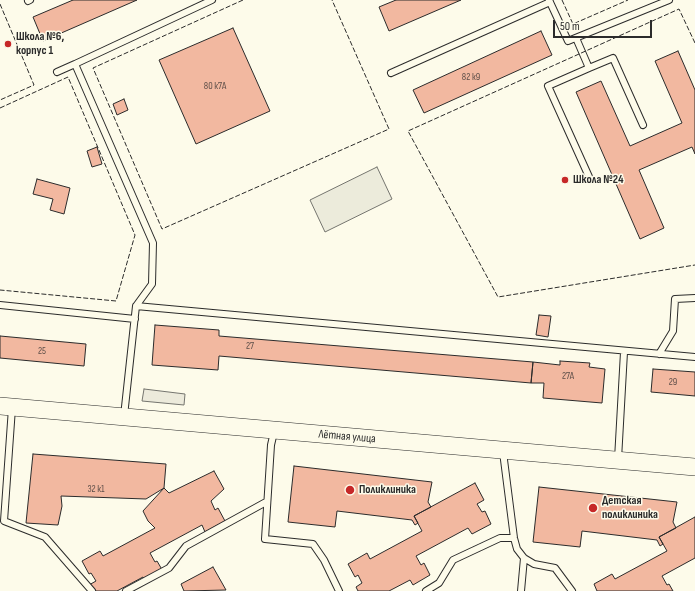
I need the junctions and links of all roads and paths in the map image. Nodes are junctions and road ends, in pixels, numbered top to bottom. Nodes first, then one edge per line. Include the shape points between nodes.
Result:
1 (212, 0) edge
2 (669, 0) edge
3 (550, 1) edge
4 (576, 38) junction
5 (75, 64) junction
6 (589, 68) junction
7 (57, 72) dead end
8 (391, 73) dead end
9 (643, 125) dead end
10 (590, 179) dead end
11 (695, 298) edge
12 (0, 305) edge
13 (136, 306) junction
14 (134, 319) junction
15 (624, 352) junction
16 (659, 354) junction
17 (695, 357) edge
18 (6, 406) edge
19 (124, 418) junction
20 (274, 431) junction
21 (503, 450) junction
22 (618, 460) junction
23 (695, 467) edge
24 (266, 502) junction
25 (3, 505) edge
26 (514, 538) junction
27 (524, 558) junction
28 (92, 591) edge
29 (126, 591) edge
30 (339, 591) edge
31 (426, 591) edge
32 (521, 591) edge
33 (572, 591) edge

1 - 5 lane
2 - 4 lane
3 - 4 lane via 568,41
3 - 8 lane
4 - 6 lane
5 - 7 lane
5 - 13 lane via 153,243 152,284
6 - 9 lane via 613,58
6 - 10 lane via 548,86
11 - 16 lane via 675,299 673,331
12 - 14 lane
13 - 14 lane
13 - 15 lane
14 - 19 lane
15 - 16 lane
15 - 22 lane
16 - 17 lane
18 - 19 street, Лётная улица
18 - 25 lane
19 - 20 street, Лётная улица
20 - 21 street, Лётная улица
20 - 24 lane
21 - 22 street, Лётная улица
21 - 26 lane
22 - 23 street, Лётная улица
24 - 29 lane via 186,546 169,568
24 - 30 lane via 265,539 313,544
25 - 28 lane via 4,521 45,537
26 - 27 lane via 517,549
26 - 31 lane via 500,538 453,560 439,583
27 - 32 lane
27 - 33 lane via 534,564 555,568

